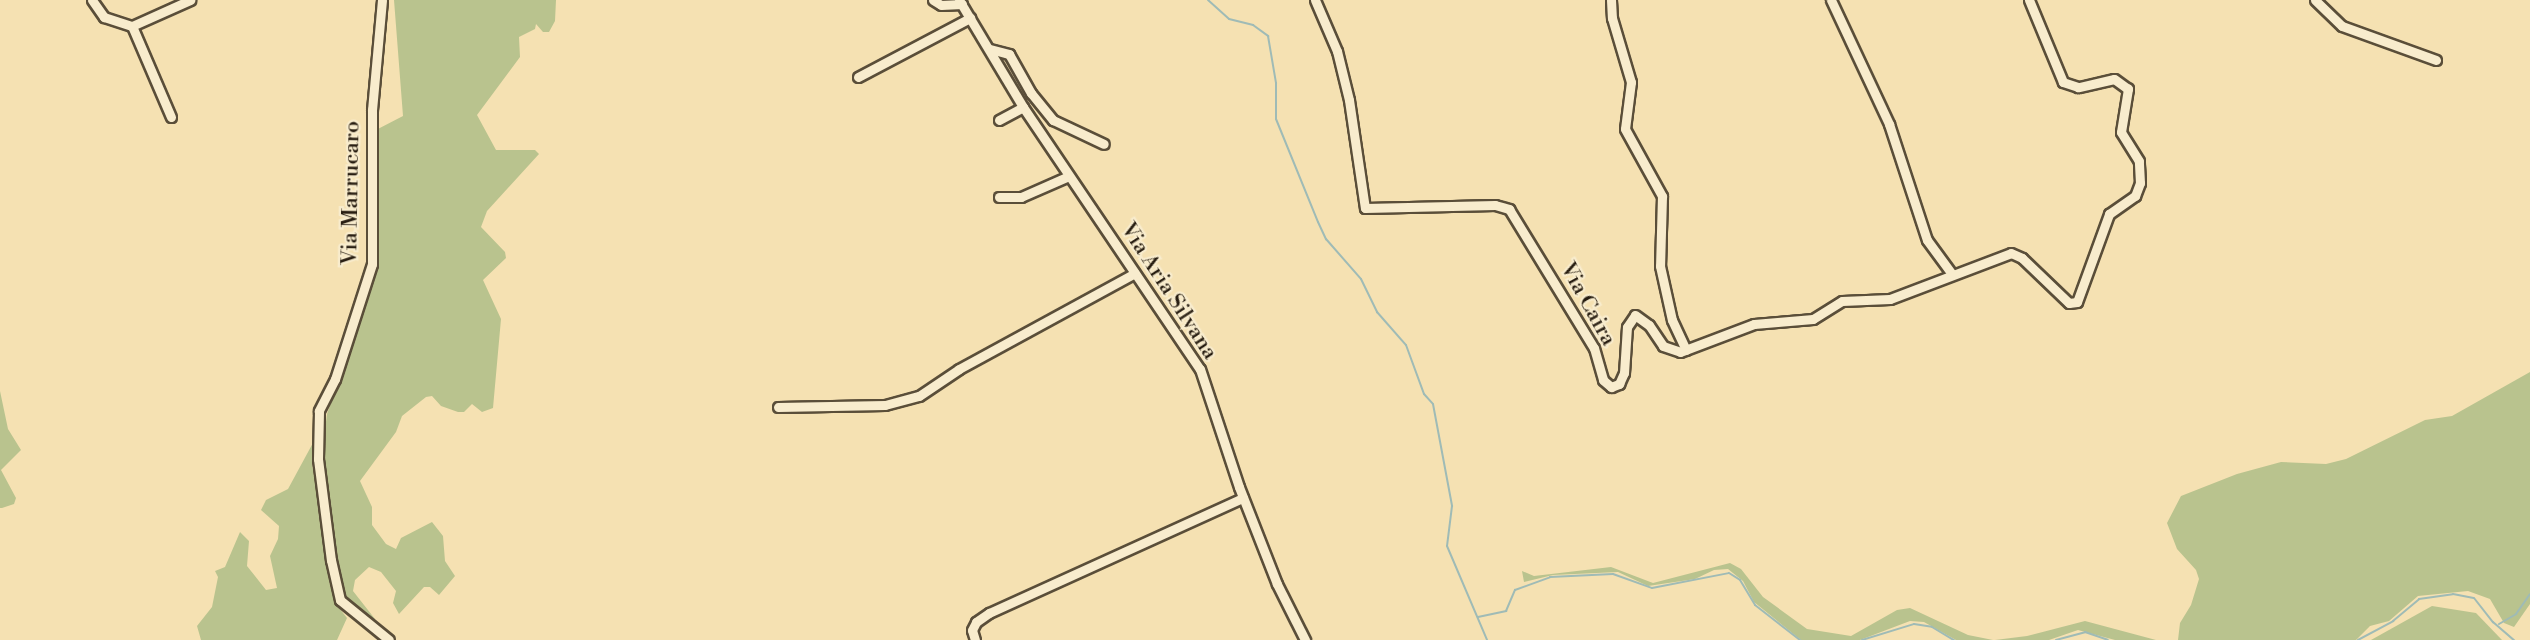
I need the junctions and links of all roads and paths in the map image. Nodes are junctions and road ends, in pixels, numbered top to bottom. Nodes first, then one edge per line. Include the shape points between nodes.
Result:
1 (92, 0) edge
2 (190, 0) edge
3 (382, 0) edge
4 (933, 0) edge
5 (1315, 0) edge
6 (1611, 0) edge
7 (1831, 0) edge
8 (2029, 0) edge
9 (2314, 0) edge
10 (960, 2) edge
11 (970, 18) junction
12 (132, 26) junction
13 (990, 49) junction
14 (2436, 60) dead end
15 (858, 76) dead end
16 (1023, 107) junction
17 (171, 117) dead end
18 (999, 120) dead end
19 (1104, 144) dead end
20 (1069, 176) junction
21 (999, 198) dead end
22 (1135, 273) junction
23 (1952, 274) junction
24 (1686, 350) junction
25 (778, 407) dead end
26 (1243, 498) junction
27 (389, 640) edge
28 (975, 640) edge
29 (1305, 640) edge

1 - 12 street via 104,17
2 - 12 street
3 - 27 street, Via Marrucaro via 372,110 372,264 339,369 319,411 318,459 340,600
4 - 10 street, Via Aria Silvana via 941,5
5 - 24 street, Via Caira via 1337,51 1349,100 1365,208 1495,205 1509,209 1594,348 1608,387 1619,384 1624,373 1627,327 1635,315 1642,317 1669,350
6 - 24 street via 1612,18 1631,82 1625,129 1662,196 1660,266 1672,320
7 - 23 street via 1889,124 1927,240
8 - 23 street via 2063,82 2078,87 2114,79 2126,86 2121,132 2139,161 2140,183 2135,195 2109,214 2075,303 2069,303 2014,254
9 - 14 street via 2342,26
10 - 11 street, Via Aria Silvana
11 - 13 street, Via Aria Silvana
11 - 15 street
12 - 17 street
13 - 16 street, Via Aria Silvana
13 - 19 street, Via Aria Silvana via 1009,54 1031,93 1053,120
16 - 18 street
16 - 20 street, Via Aria Silvana
20 - 21 street via 1022,197
20 - 22 street, Via Aria Silvana
22 - 25 street via 959,369 919,396 885,405
22 - 26 street, Via Aria Silvana via 1200,369
23 - 24 street via 1890,300 1842,301 1813,319 1754,324
26 - 28 street via 989,613 976,622 972,630
26 - 29 street, Via Aria Silvana via 1276,584

